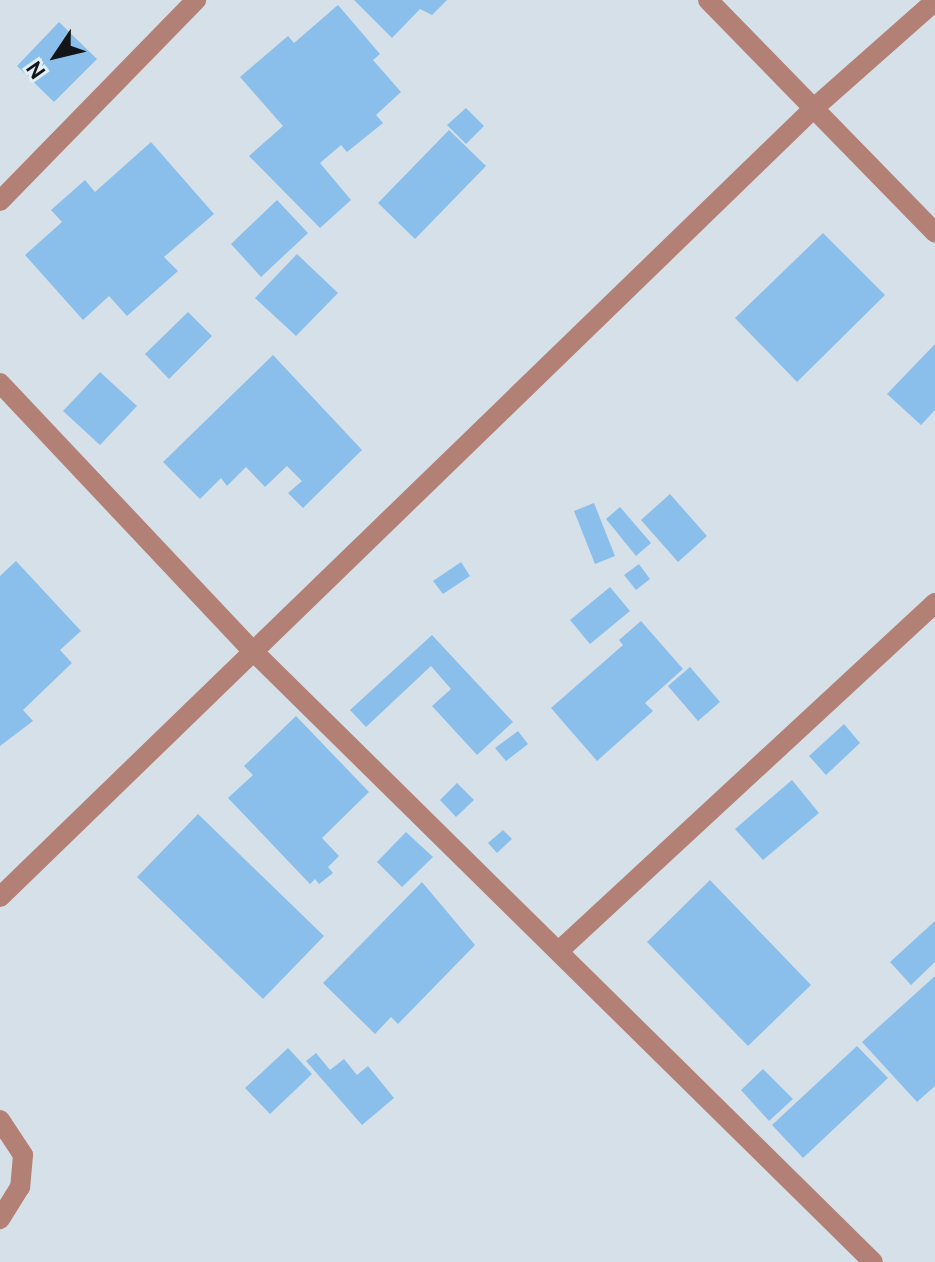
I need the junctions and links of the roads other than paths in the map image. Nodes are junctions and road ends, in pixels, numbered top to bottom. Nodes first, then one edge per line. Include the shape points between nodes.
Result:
1 (196, 0) edge
2 (708, 0) edge
3 (935, 1) edge
4 (813, 109) junction
5 (0, 201) edge
6 (935, 233) edge
7 (0, 383) edge
8 (935, 603) edge
9 (251, 649) junction
10 (0, 897) edge
11 (561, 949) junction
12 (0, 1120) edge
13 (0, 1219) edge
14 (873, 1262) edge

1 - 5 street
2 - 4 street
3 - 4 street
4 - 6 street
4 - 9 street
7 - 9 street
8 - 11 street
9 - 10 street
9 - 11 street
11 - 14 street
12 - 13 street via 23,1155 20,1187

